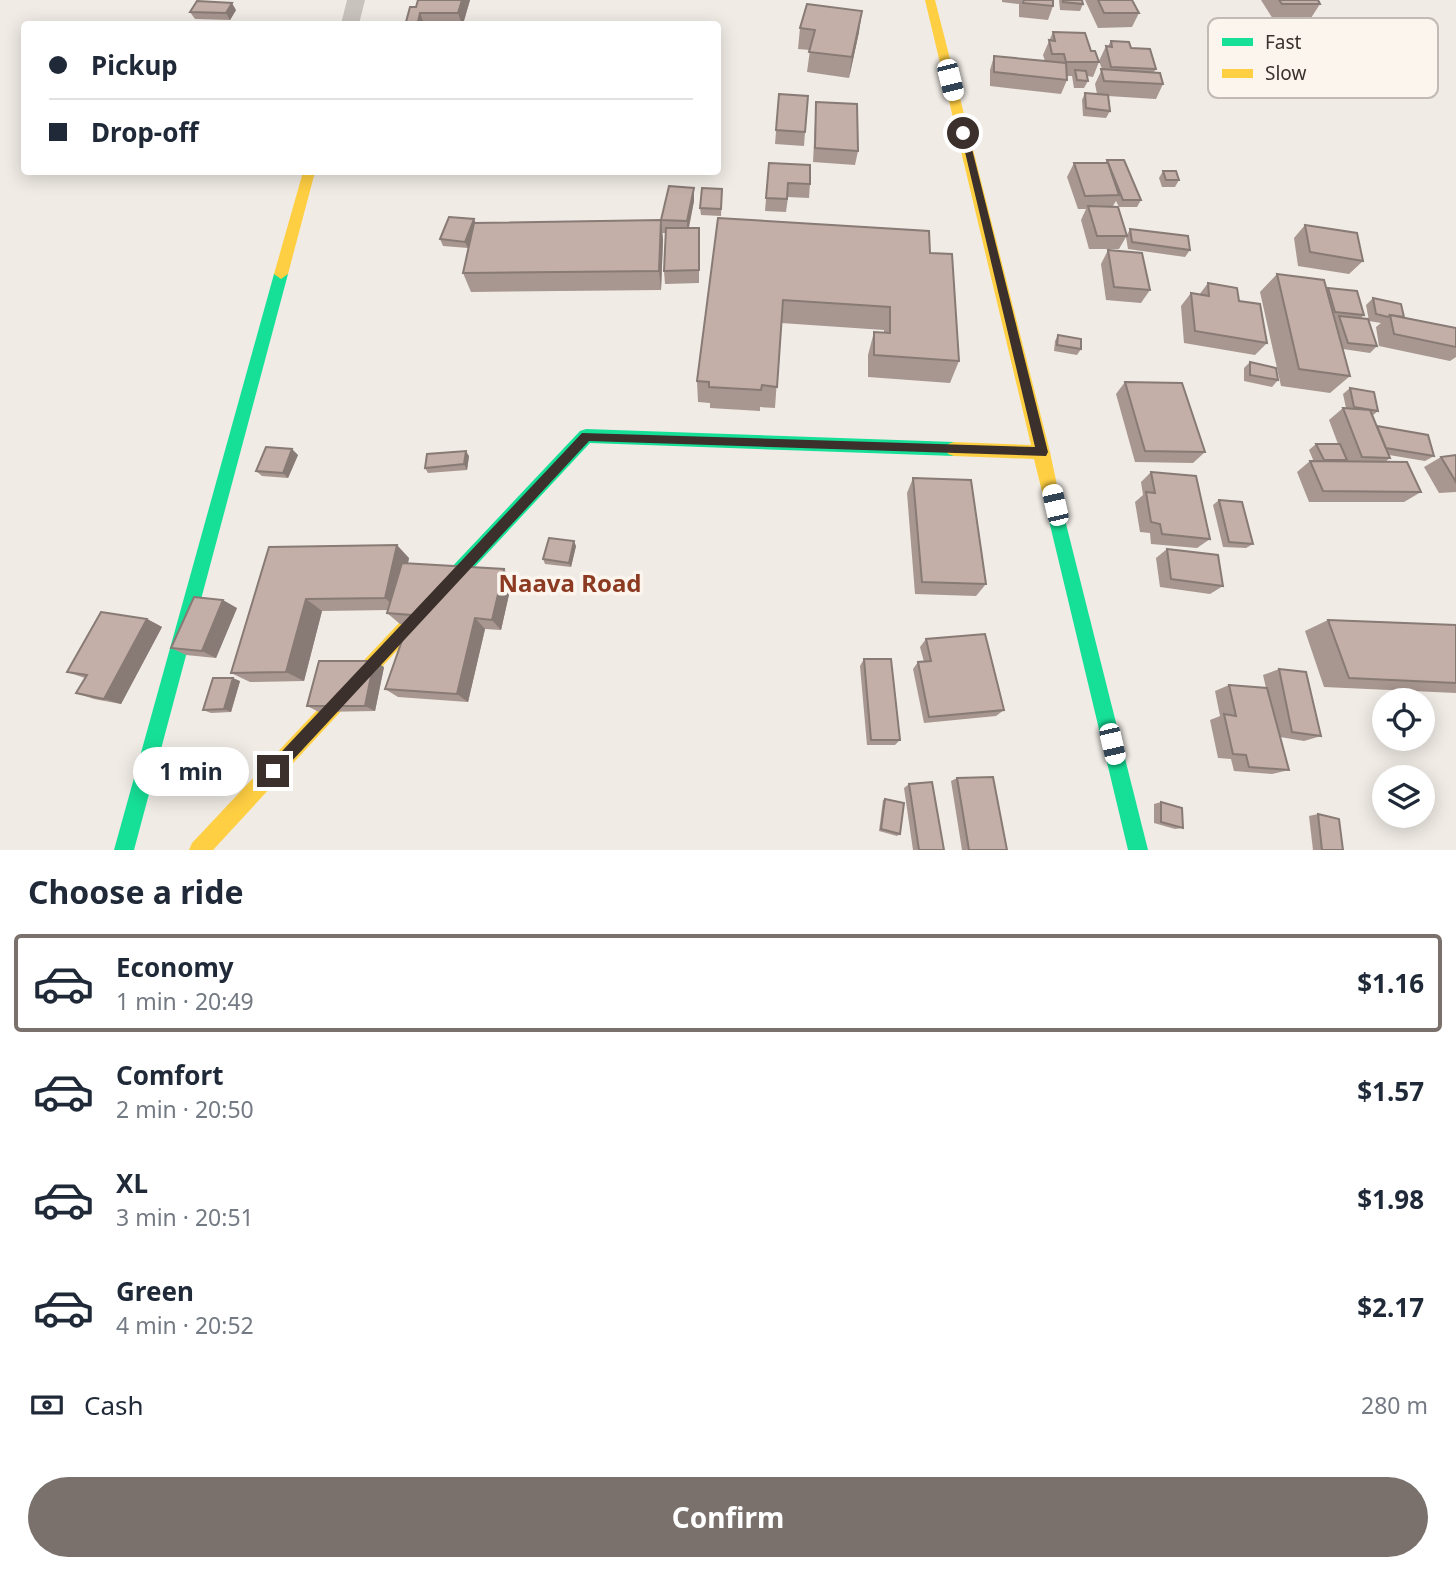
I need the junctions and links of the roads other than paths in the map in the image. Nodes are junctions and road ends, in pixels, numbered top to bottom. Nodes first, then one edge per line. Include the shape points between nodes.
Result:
1 (356, 0) edge
2 (930, 0) edge
3 (351, 21) edge
4 (309, 175) edge
5 (1042, 452) junction
6 (124, 850) edge
7 (199, 850) edge
8 (1138, 850) edge

1 - 3 street
2 - 5 street
4 - 6 street
5 - 7 street via 586,436
5 - 8 street

